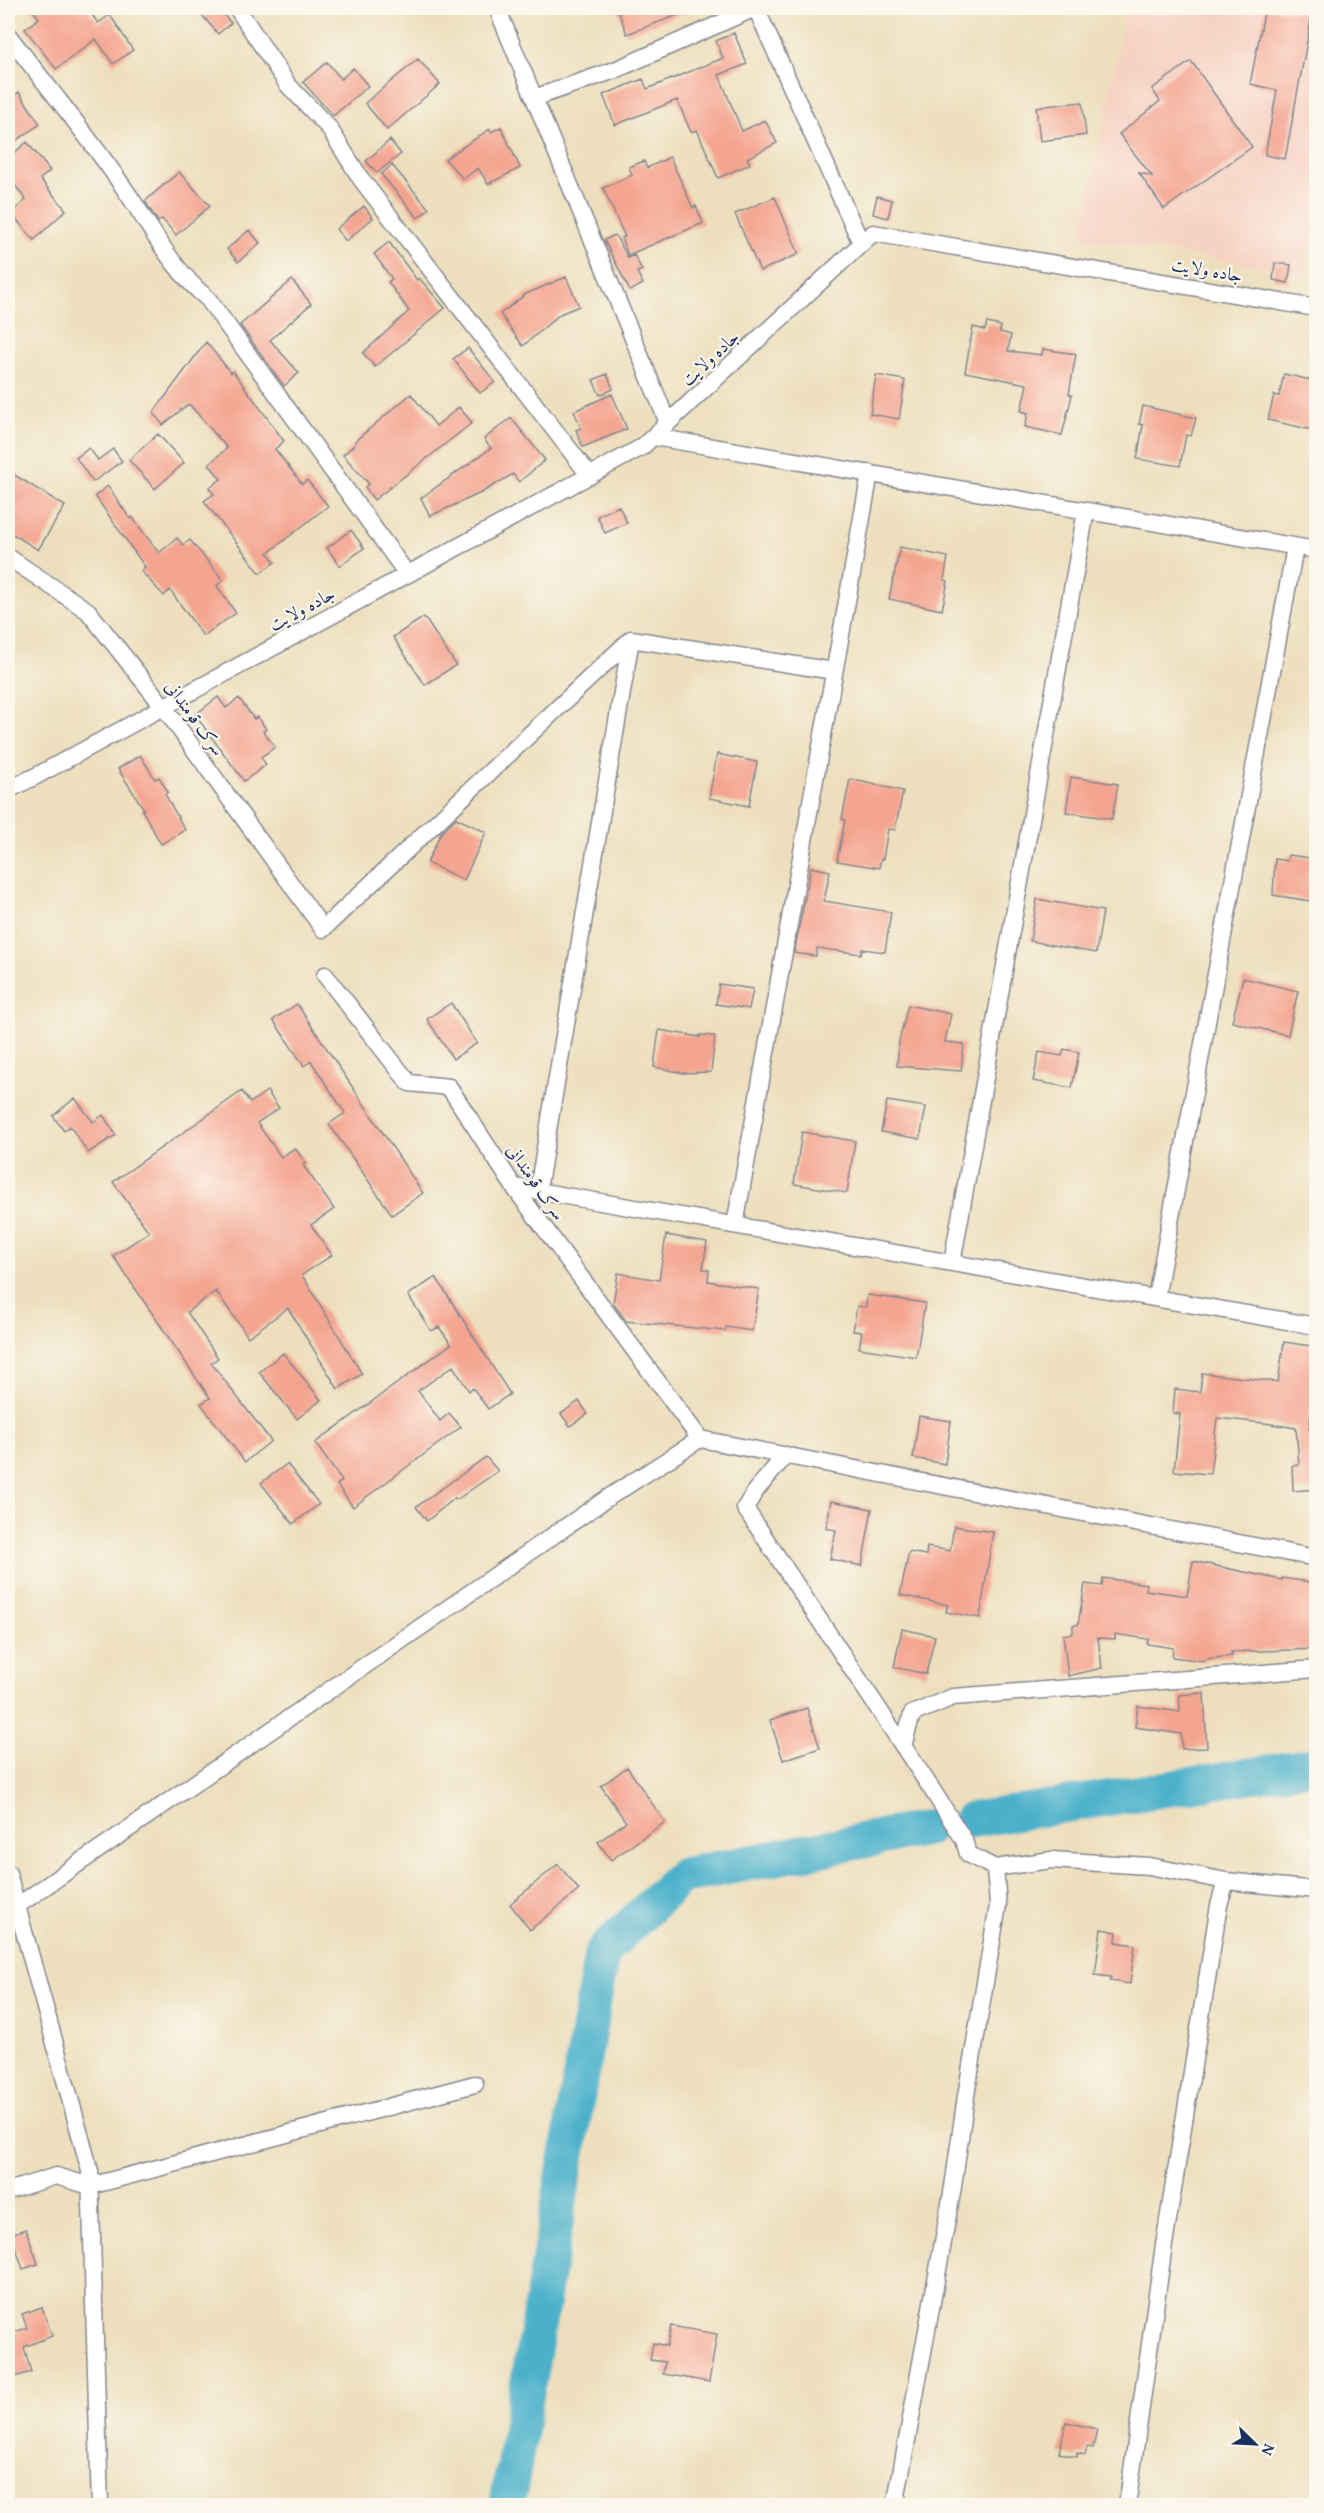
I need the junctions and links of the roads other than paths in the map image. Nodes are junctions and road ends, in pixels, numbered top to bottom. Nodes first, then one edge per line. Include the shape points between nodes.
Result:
1 (237, 8) edge
2 (496, 8) edge
3 (756, 8) edge
4 (8, 35) edge
5 (534, 98) junction
6 (861, 243) junction
7 (1317, 308) edge
8 (668, 423) junction
9 (654, 437) junction
10 (870, 473) junction
11 (590, 476) junction
12 (1086, 511) junction
13 (1296, 547) junction
14 (1317, 550) edge
15 (8, 557) edge
16 (406, 574) junction
17 (632, 639) junction
18 (834, 671) junction
19 (163, 706) junction
20 (8, 790) edge
21 (325, 975) dead end
22 (514, 1187) junction
23 (538, 1190) junction
24 (735, 1225) junction
25 (952, 1263) junction
26 (1156, 1298) junction
27 (1317, 1326) edge
28 (700, 1439) junction
29 (786, 1455) junction
30 (1317, 1558) edge
31 (1317, 1669) edge
32 (903, 1746) junction
33 (995, 1868) junction
34 (8, 1873) edge
35 (1226, 1881) junction
36 (1317, 1890) edge
37 (17, 1906) junction
38 (475, 2084) dead end
39 (90, 2186) junction
40 (8, 2192) edge
41 (100, 2505) edge
42 (895, 2505) edge
43 (1127, 2505) edge

1 - 11 street via 288,85 329,128 361,179
2 - 5 street
3 - 5 street via 615,70
3 - 6 street
4 - 16 street via 130,196 156,239 192,286 208,299
5 - 8 street
6 - 7 street, جاده ولایت via 873,233
6 - 8 street, جاده ولایت
8 - 9 street, جاده ولایت
9 - 10 street
9 - 11 street, جاده ولایت
10 - 12 street
10 - 18 street
11 - 16 street, جاده ولایت
12 - 13 street
12 - 25 street
13 - 14 street
13 - 26 street
15 - 19 street, سرک قومندانی via 88,611
16 - 19 street, جاده ولایت
17 - 18 street
17 - 19 street, سرک قومندانی via 323,929
17 - 23 street
18 - 24 street
19 - 20 street, جاده ولایت
21 - 22 street, سرک قومندانی via 409,1083 449,1087
22 - 23 street
22 - 28 street, سرک قومندانی
23 - 24 street
24 - 25 street
25 - 26 street
26 - 27 street
28 - 29 street
28 - 37 street via 606,1499
29 - 30 street
29 - 32 street via 745,1508
31 - 32 street via 953,1697 912,1714
32 - 33 street via 964,1840 968,1854
33 - 35 street via 1062,1861 1149,1866
33 - 42 street via 998,1905 953,2187
34 - 37 street
35 - 36 street
35 - 43 street via 1166,2233
37 - 39 street via 90,2171
38 - 39 street
39 - 40 street via 56,2176
39 - 41 street

